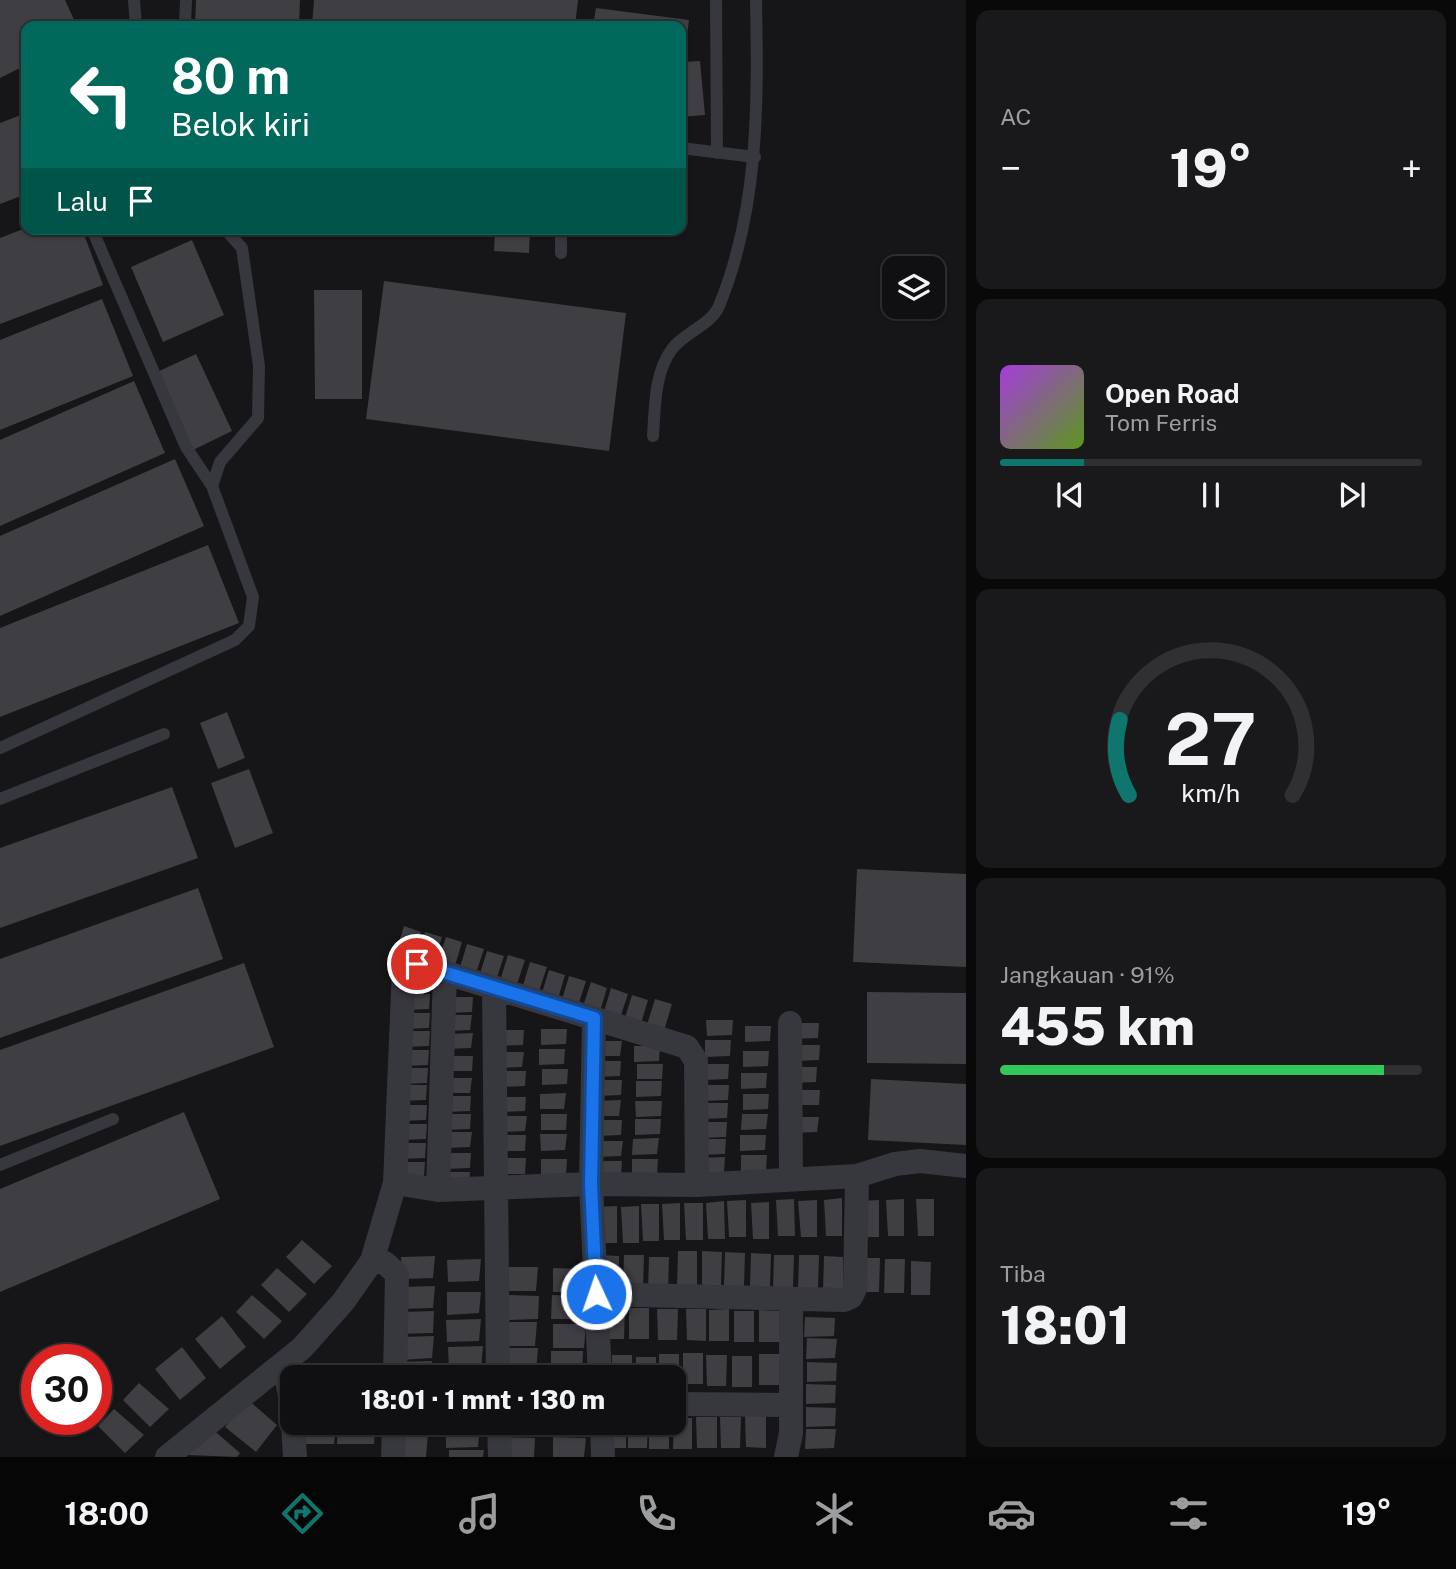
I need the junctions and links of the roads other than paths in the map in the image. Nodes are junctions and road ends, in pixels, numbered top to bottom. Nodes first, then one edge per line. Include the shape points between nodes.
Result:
1 (134, 0) edge
2 (186, 0) edge
3 (716, 0) edge
4 (756, 0) edge
5 (136, 21) edge
6 (185, 21) edge
7 (686, 149) edge
8 (717, 153) junction
9 (755, 158) junction
10 (95, 235) edge
11 (231, 235) edge
12 (561, 235) edge
13 (561, 253) dead end
14 (653, 436) dead end
15 (212, 486) junction
16 (164, 734) dead end
17 (0, 748) edge
18 (0, 799) edge
19 (445, 974) junction
20 (494, 987) junction
21 (594, 1018) junction
22 (790, 1024) dead end
23 (113, 1119) dead end
24 (0, 1165) edge
25 (966, 1166) edge
26 (857, 1176) junction
27 (791, 1179) junction
28 (395, 1183) junction
29 (591, 1184) junction
30 (697, 1185) junction
31 (495, 1189) junction
32 (438, 1190) junction
33 (372, 1261) junction
34 (596, 1294) junction
35 (791, 1300) junction
36 (285, 1365) edge
37 (395, 1365) edge
38 (498, 1365) edge
39 (599, 1365) edge
40 (280, 1369) edge
41 (686, 1404) edge
42 (790, 1405) junction
43 (294, 1435) edge
44 (394, 1435) edge
45 (499, 1435) edge
46 (602, 1435) edge
47 (167, 1457) edge
48 (295, 1457) edge
49 (393, 1457) edge
50 (500, 1457) edge
51 (603, 1457) edge
52 (786, 1457) edge

1 - 5 lane
2 - 6 lane
3 - 8 lane
4 - 9 lane
7 - 8 lane
8 - 9 lane
9 - 14 lane via 732,270 718,310 672,348 658,380
10 - 15 lane via 186,447
11 - 15 lane via 243,248 260,366 258,418 220,462
12 - 13 lane
15 - 17 lane via 253,597 249,626 235,640
16 - 18 lane
19 - 20 street
19 - 28 street via 417,964 404,968 402,974
19 - 32 street
20 - 21 street
20 - 31 street
21 - 29 street
21 - 30 street via 687,1046 693,1052
22 - 27 street
23 - 24 lane
25 - 26 street via 920,1161
26 - 27 street
26 - 35 street via 855,1289 851,1297
27 - 30 street
28 - 32 street
28 - 33 street
29 - 30 street
29 - 31 street
29 - 34 street
31 - 32 street
31 - 38 street
33 - 36 street via 343,1302
33 - 37 street via 385,1263 397,1274
34 - 35 street
34 - 39 street
35 - 42 street
40 - 47 street
41 - 42 street
42 - 52 street
43 - 48 street
44 - 49 street
45 - 50 street
46 - 51 street

